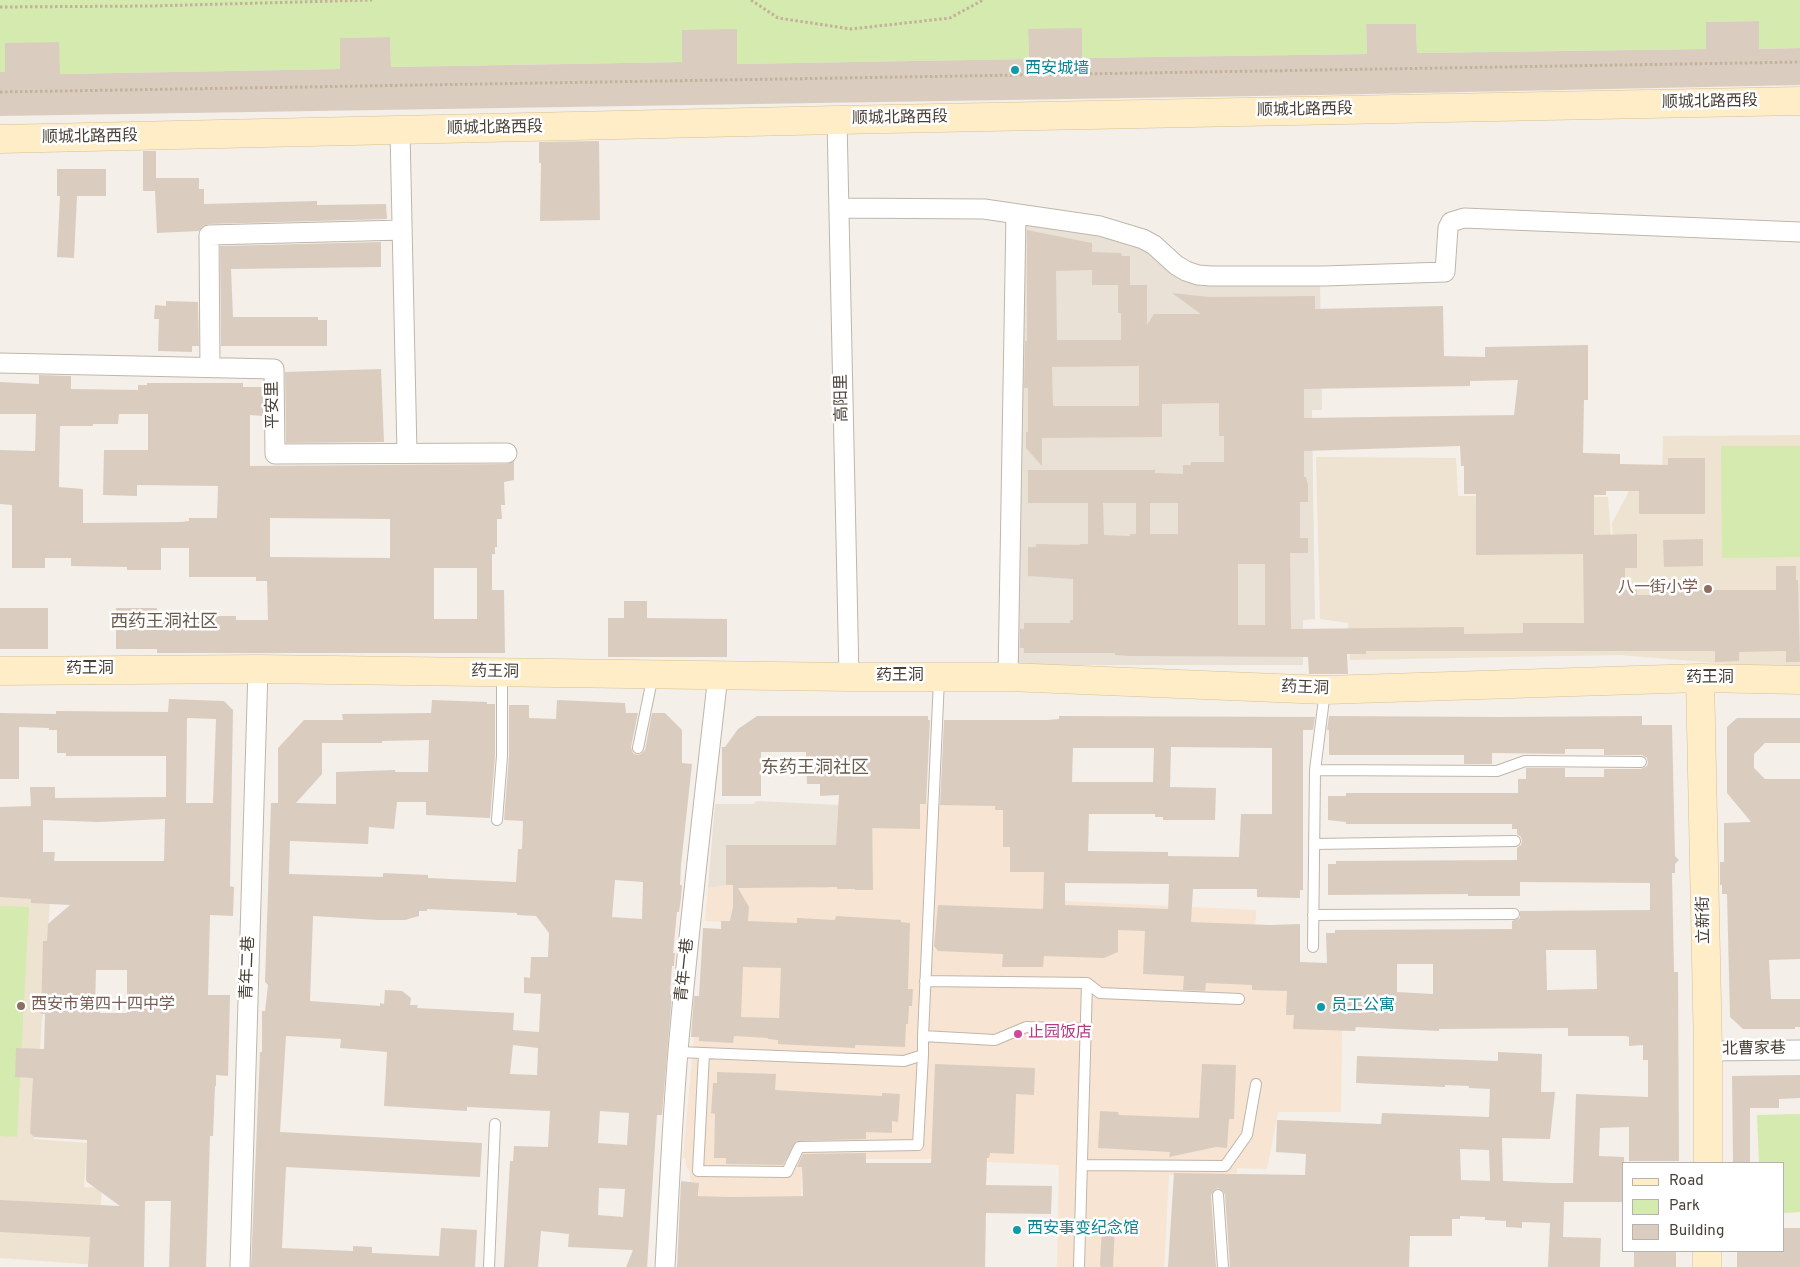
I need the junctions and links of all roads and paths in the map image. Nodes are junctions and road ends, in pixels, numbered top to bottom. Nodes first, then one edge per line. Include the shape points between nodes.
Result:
1 (372, 0) edge
2 (751, 0) edge
3 (983, 0) edge
4 (0, 7) edge
5 (1800, 62) edge
6 (0, 92) edge
7 (1800, 101) edge
8 (837, 120) junction
9 (400, 132) junction
10 (0, 140) edge
11 (839, 208) junction
12 (1016, 214) junction
13 (402, 230) junction
14 (1800, 232) edge
15 (0, 363) edge
16 (210, 367) junction
17 (407, 453) junction
18 (506, 453) dead end
19 (258, 669) junction
20 (0, 671) edge
21 (502, 673) junction
22 (653, 674) junction
23 (718, 675) junction
24 (849, 677) junction
25 (939, 677) junction
26 (1008, 677) junction
27 (1700, 678) junction
28 (1800, 680) edge
29 (1325, 690) junction
30 (638, 748) dead end
31 (1641, 762) dead end
32 (1315, 770) junction
33 (497, 820) dead end
34 (1515, 841) dead end
35 (1314, 844) junction
36 (1514, 914) dead end
37 (1313, 915) junction
38 (1313, 947) dead end
39 (924, 981) junction
40 (1087, 983) junction
41 (1238, 999) dead end
42 (1087, 1029) junction
43 (923, 1036) junction
44 (1800, 1050) edge
45 (1708, 1051) junction
46 (678, 1052) junction
47 (704, 1053) junction
48 (923, 1054) junction
49 (1256, 1084) dead end
50 (494, 1124) dead end
51 (1708, 1162) edge
52 (1082, 1165) junction
53 (1218, 1195) dead end
54 (1707, 1252) edge
55 (240, 1267) edge
56 (489, 1267) edge
57 (665, 1267) edge
58 (1079, 1267) edge
59 (1223, 1267) edge
60 (1707, 1267) edge

1 - 4 path
2 - 3 path via 778,18 851,29 950,18
5 - 6 path
7 - 8 street, 顺城北路西段
8 - 9 street, 顺城北路西段
8 - 11 street, 高阳里
9 - 10 street, 顺城北路西段
9 - 13 street
11 - 12 street via 984,208
11 - 24 street, 高阳里
12 - 14 street via 1100,226 1143,238 1186,271 1211,276 1446,272 1448,228 1451,222 1464,218
12 - 26 street
13 - 16 street via 209,236
13 - 17 street
15 - 16 street, 平安里
16 - 17 street, 平安里 via 274,368 275,454
17 - 18 street, 平安里
19 - 20 street, 药王洞
19 - 21 street, 药王洞
19 - 55 street, 青年二巷
21 - 22 street, 药王洞
21 - 33 lane via 502,756
22 - 23 street, 药王洞
22 - 30 lane
23 - 24 street, 药王洞
23 - 46 street, 青年一巷
24 - 25 street, 药王洞
25 - 26 street, 药王洞
25 - 39 lane
26 - 29 street, 药王洞
27 - 28 street, 药王洞
27 - 29 street, 药王洞
27 - 45 street, 立新街
29 - 32 lane
31 - 32 lane via 1525,761 1497,771
32 - 35 lane
34 - 35 lane
35 - 37 lane
36 - 37 lane
37 - 38 lane
39 - 40 lane
39 - 43 lane
40 - 41 lane via 1100,993
40 - 42 lane
42 - 43 lane via 1026,1027 995,1040
42 - 52 lane
43 - 48 lane
44 - 45 street, 北曹家巷
45 - 51 street, 立新街
46 - 47 lane
46 - 57 street, 青年一巷
47 - 48 lane via 904,1061
47 - 48 lane via 698,1171 787,1172 799,1147 918,1146
49 - 52 lane via 1248,1135 1225,1166
50 - 56 lane
52 - 58 lane
53 - 59 lane
54 - 60 street

